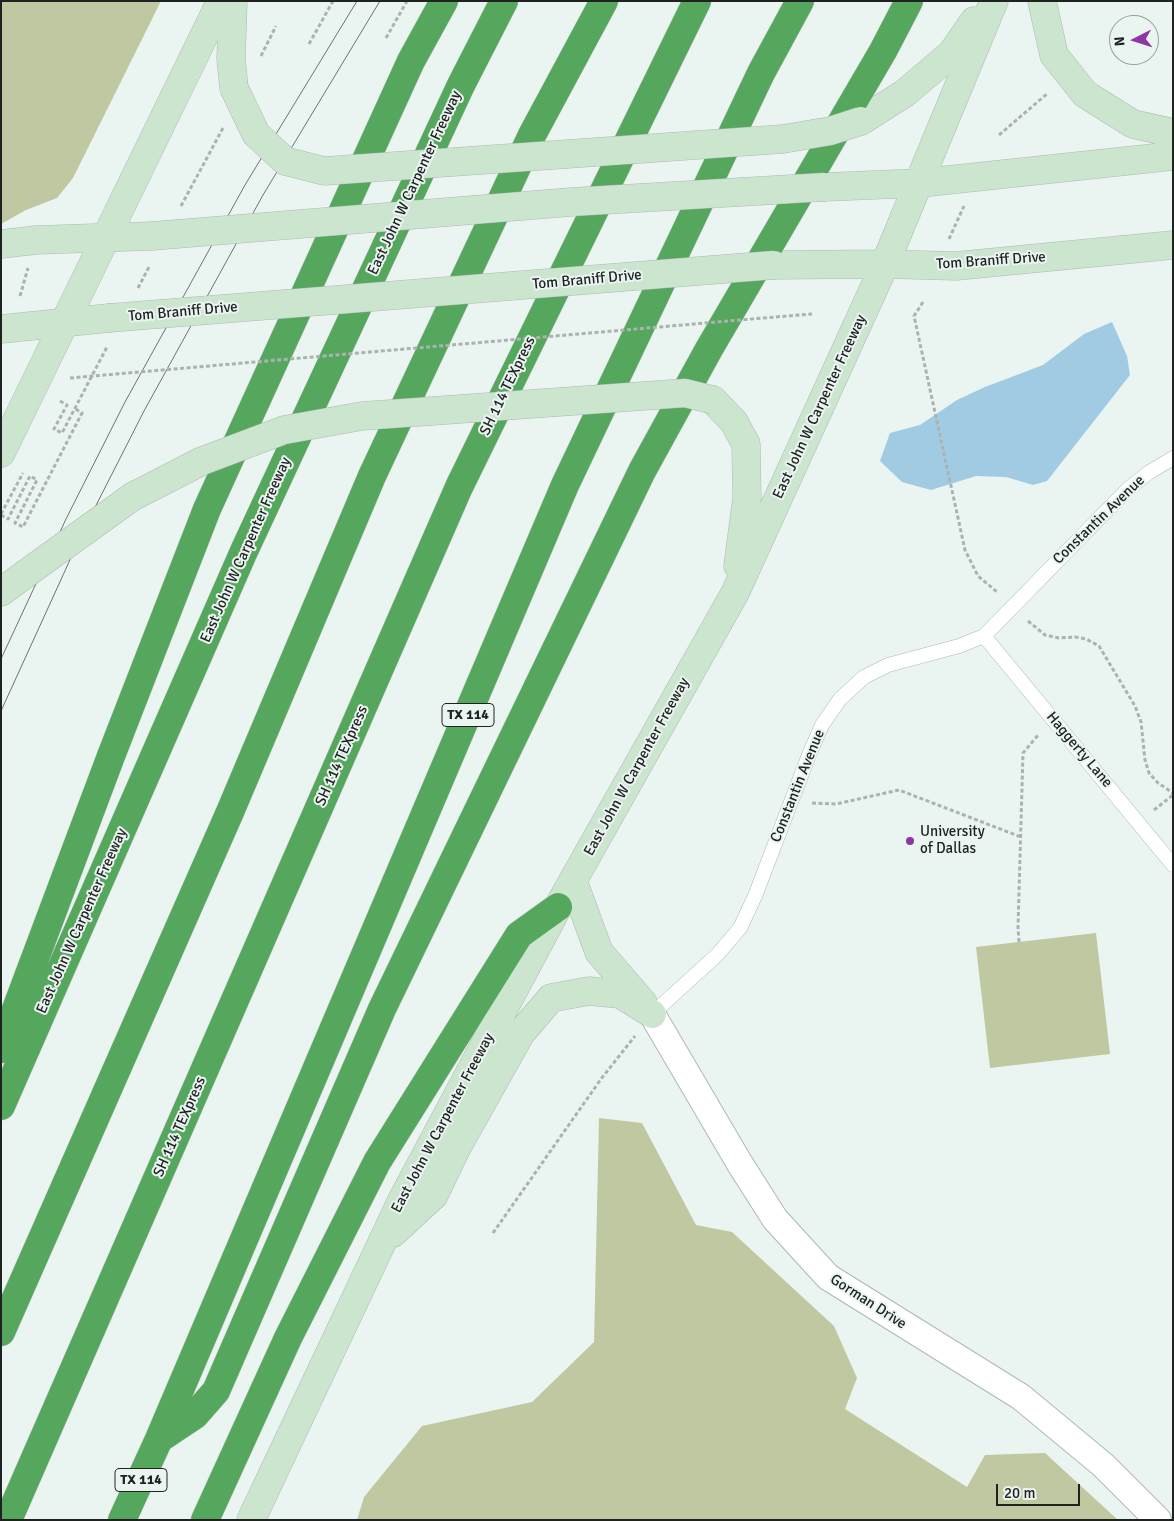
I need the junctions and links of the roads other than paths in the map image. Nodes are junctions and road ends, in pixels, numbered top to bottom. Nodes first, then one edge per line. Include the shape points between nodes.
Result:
1 (221, 1) edge
2 (233, 1) edge
3 (444, 1) edge
4 (504, 1) edge
5 (604, 1) edge
6 (697, 1) edge
7 (800, 1) edge
8 (909, 1) edge
9 (988, 1) edge
10 (994, 1) edge
11 (1042, 1) edge
12 (1173, 133) edge
13 (1173, 156) edge
14 (920, 182) junction
15 (106, 237) junction
16 (1, 244) edge
17 (1173, 245) edge
18 (885, 264) junction
19 (66, 322) junction
20 (1, 329) edge
21 (1, 453) edge
22 (1173, 458) edge
23 (1, 592) edge
24 (735, 593) junction
25 (984, 636) junction
26 (1173, 865) edge
27 (573, 881) junction
28 (558, 907) junction
29 (652, 1014) junction
30 (1, 1049) edge
31 (1, 1106) edge
32 (381, 1244) junction
33 (1, 1332) edge
34 (159, 1439) junction
35 (8, 1520) edge
36 (122, 1520) edge
37 (205, 1520) edge
38 (251, 1520) edge
39 (1158, 1520) edge

1 - 15 main road
2 - 9 main road, bridge via 231,59 234,88 256,134 285,161 324,171 783,139 830,132 861,121 905,93 952,53
3 - 30 highway via 411,61 207,509
4 - 31 highway, East John W Carpenter Freeway via 456,94 244,551
5 - 33 highway via 532,135 372,476 222,830
6 - 35 highway, SH 114 TEXpress via 459,487
7 - 34 highway, TX 114 via 761,73 566,485
8 - 34 highway via 642,470 382,1009 216,1391 195,1415
10 - 14 main road, East John W Carpenter Freeway
11 - 12 main road via 1054,55 1084,94 1133,124
13 - 14 main road
14 - 15 main road, bridge via 572,202
14 - 18 main road, East John W Carpenter Freeway
15 - 16 main road
15 - 19 main road
17 - 18 main road, Tom Braniff Drive via 956,266
18 - 19 main road, Tom Braniff Drive, bridge via 774,265
18 - 24 main road, East John W Carpenter Freeway
19 - 20 main road, Tom Braniff Drive
19 - 21 main road
22 - 25 lane, Constantin Avenue via 1128,489
23 - 24 main road, bridge via 132,497 202,461 284,430 362,416 685,393 713,400 734,422 746,444 747,498
24 - 27 main road, East John W Carpenter Freeway
25 - 26 lane, Haggerty Lane
25 - 29 lane, Constantin Avenue via 888,665 864,677 840,699 822,725 740,928 718,954
27 - 28 main road, East John W Carpenter Freeway
27 - 29 main road via 599,952
28 - 32 main road, East John W Carpenter Freeway
28 - 37 highway via 519,934 377,1162 288,1338
29 - 32 main road via 620,994 589,991 551,998 521,1033 434,1195
29 - 39 street, Gorman Drive via 775,1219 828,1277 1021,1397 1103,1464
32 - 38 main road, East John W Carpenter Freeway
34 - 36 highway, TX 114

